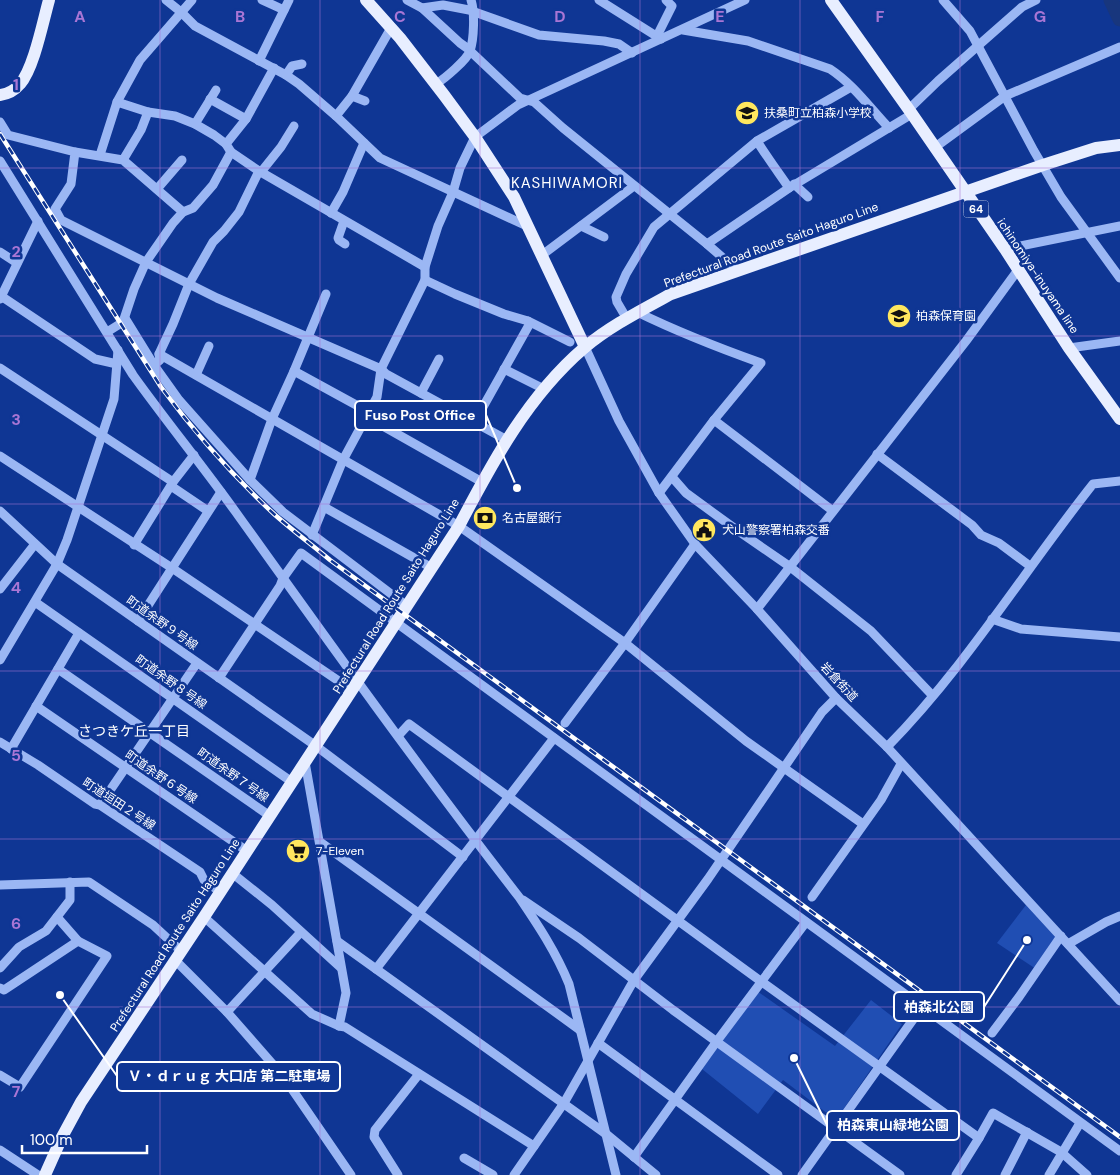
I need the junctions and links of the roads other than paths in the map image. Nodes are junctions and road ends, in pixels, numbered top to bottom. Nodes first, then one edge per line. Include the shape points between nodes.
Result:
1 (49, 0) edge
2 (166, 0) edge
3 (192, 0) edge
4 (262, 0) edge
5 (289, 0) edge
6 (366, 0) edge
7 (407, 0) edge
8 (471, 0) edge
9 (599, 0) edge
10 (666, 0) edge
11 (745, 0) edge
12 (831, 0) edge
13 (943, 0) edge
14 (1036, 0) edge
15 (445, 3) edge
16 (730, 3) edge
17 (422, 8) junction
18 (284, 10) junction
19 (181, 12) junction
20 (474, 13) junction
21 (391, 28) junction
22 (683, 30) junction
23 (659, 37) junction
24 (978, 47) junction
25 (1120, 47) edge
26 (470, 50) junction
27 (632, 53) junction
28 (259, 61) junction
29 (302, 64) dead end
30 (274, 68) junction
31 (286, 75) junction
32 (436, 84) junction
33 (851, 87) junction
34 (216, 90) dead end
35 (0, 95) edge
36 (352, 96) junction
37 (1004, 96) junction
38 (210, 99) junction
39 (527, 100) junction
40 (365, 101) dead end
41 (117, 102) junction
42 (148, 112) junction
43 (910, 112) junction
44 (336, 116) junction
45 (246, 119) junction
46 (0, 122) edge
47 (195, 124) junction
48 (294, 126) dead end
49 (888, 128) junction
50 (475, 137) junction
51 (757, 141) junction
52 (364, 143) junction
53 (1120, 145) edge
54 (228, 148) junction
55 (934, 148) junction
56 (75, 152) junction
57 (100, 155) junction
58 (123, 160) junction
59 (182, 160) dead end
60 (0, 161) edge
61 (1042, 165) junction
62 (260, 172) junction
63 (634, 186) junction
64 (791, 186) junction
65 (157, 189) junction
66 (964, 191) junction
67 (453, 192) junction
68 (808, 197) dead end
69 (182, 212) junction
70 (331, 213) junction
71 (668, 214) junction
72 (344, 221) junction
73 (38, 222) junction
74 (581, 226) junction
75 (1120, 226) edge
76 (529, 227) junction
77 (1087, 232) junction
78 (604, 237) dead end
79 (345, 244) dead end
80 (707, 244) junction
81 (1005, 249) junction
82 (0, 252) edge
83 (542, 255) junction
84 (146, 262) junction
85 (17, 263) junction
86 (425, 267) junction
87 (1018, 270) junction
88 (738, 271) junction
89 (1120, 278) edge
90 (425, 280) junction
91 (188, 284) junction
92 (326, 294) dead end
93 (1, 298) edge
94 (632, 316) junction
95 (125, 318) junction
96 (528, 322) junction
97 (107, 332) junction
98 (307, 338) junction
99 (1120, 340) edge
100 (570, 342) dead end
101 (209, 346) dead end
102 (585, 347) junction
103 (1070, 348) junction
104 (118, 350) junction
105 (159, 354) junction
106 (440, 359) dead end
107 (117, 364) junction
108 (154, 365) junction
109 (0, 368) edge
110 (504, 369) junction
111 (381, 370) junction
112 (294, 371) junction
113 (196, 375) junction
114 (544, 389) junction
115 (421, 393) junction
116 (368, 414) junction
117 (1120, 418) edge
118 (272, 419) junction
119 (714, 420) junction
120 (474, 423) junction
121 (101, 434) junction
122 (507, 440) junction
123 (877, 454) junction
124 (194, 455) junction
125 (0, 456) edge
126 (343, 460) junction
127 (672, 477) junction
128 (250, 480) junction
129 (1120, 481) edge
130 (482, 482) junction
131 (172, 484) junction
132 (221, 492) junction
133 (659, 492) junction
134 (324, 507) junction
135 (78, 508) junction
136 (208, 511) junction
137 (833, 511) junction
138 (1, 515) edge
139 (459, 526) junction
140 (312, 535) junction
141 (35, 544) junction
142 (695, 544) junction
143 (134, 545) junction
144 (57, 564) junction
145 (790, 566) junction
146 (1030, 566) junction
147 (172, 568) junction
148 (432, 568) junction
149 (283, 578) junction
150 (0, 589) edge
151 (35, 602) junction
152 (407, 606) junction
153 (757, 609) junction
154 (992, 619) junction
155 (138, 621) junction
156 (396, 623) junction
157 (254, 624) junction
158 (79, 633) junction
159 (1120, 637) edge
160 (625, 643) junction
161 (0, 660) edge
162 (197, 663) junction
163 (58, 669) junction
164 (218, 678) junction
165 (355, 686) junction
166 (932, 695) junction
167 (173, 698) junction
168 (836, 698) junction
169 (36, 706) junction
170 (565, 723) dead end
171 (150, 732) junction
172 (398, 736) junction
173 (554, 738) junction
174 (0, 742) edge
175 (316, 746) junction
176 (886, 747) junction
177 (11, 749) junction
178 (305, 762) junction
179 (901, 764) junction
180 (125, 768) junction
181 (785, 768) junction
182 (292, 782) junction
183 (508, 797) junction
184 (100, 805) junction
185 (270, 816) junction
186 (863, 824) junction
187 (476, 841) junction
188 (320, 842) junction
189 (247, 851) junction
190 (463, 857) junction
191 (721, 860) junction
192 (232, 873) junction
193 (70, 882) junction
194 (0, 885) edge
195 (220, 892) junction
196 (519, 897) junction
197 (812, 897) dead end
198 (418, 914) junction
199 (1120, 916) edge
200 (57, 917) junction
201 (204, 917) junction
202 (678, 919) junction
203 (806, 922) junction
204 (301, 932) junction
205 (1061, 936) junction
206 (78, 941) junction
207 (337, 941) junction
208 (1068, 944) junction
209 (178, 955) junction
210 (340, 967) junction
211 (0, 968) edge
212 (376, 969) junction
213 (265, 972) junction
214 (634, 980) junction
215 (762, 982) junction
216 (1, 991) edge
217 (1120, 1001) edge
218 (922, 1007) junction
219 (227, 1012) junction
220 (339, 1026) junction
221 (580, 1030) junction
222 (992, 1033) dead end
223 (717, 1041) junction
224 (598, 1043) junction
225 (587, 1060) junction
226 (880, 1066) junction
227 (419, 1074) junction
228 (0, 1075) edge
229 (675, 1099) junction
230 (564, 1103) junction
231 (1080, 1123) junction
232 (835, 1127) junction
233 (1027, 1132) junction
234 (606, 1134) junction
235 (979, 1138) junction
236 (534, 1146) junction
237 (0, 1150) edge
238 (1062, 1152) junction
239 (1120, 1152) edge
240 (634, 1157) junction
241 (464, 1158) dead end
242 (518, 1174) edge
243 (38, 1175) edge
244 (45, 1175) edge
245 (351, 1175) edge
246 (398, 1175) edge
247 (493, 1175) edge
248 (616, 1175) edge
249 (656, 1175) edge
250 (778, 1175) edge
251 (802, 1175) edge
252 (900, 1175) edge
253 (956, 1175) edge
254 (1005, 1175) edge
255 (1049, 1175) edge
256 (1087, 1175) edge

1 - 35 main road via 24,79 10,92
2 - 19 street
3 - 19 street
4 - 18 street
5 - 18 street
6 - 21 main road
7 - 17 street
8 - 20 street
9 - 23 street
10 - 23 street via 672,6
11 - 16 street
12 - 43 main road, ichinomiya-inuyama line / 64
13 - 24 street via 970,31
14 - 24 street via 1022,7
15 - 17 street
15 - 20 street
16 - 22 street
17 - 26 street
18 - 28 street
19 - 28 street via 195,26
19 - 41 street via 140,60
20 - 26 street
20 - 27 street via 539,35 619,44
21 - 32 main road
21 - 36 street
22 - 23 street
22 - 33 street via 748,41 790,55 830,69
23 - 27 street
24 - 37 street
24 - 43 street via 938,81
25 - 37 street
26 - 32 street
26 - 39 street via 520,98
27 - 39 street
28 - 30 street
29 - 31 street via 292,66
30 - 31 street
30 - 45 street
31 - 44 street
32 - 50 main road
33 - 49 street
33 - 51 street
34 - 38 street
36 - 40 street
36 - 44 street
37 - 55 street
37 - 61 street
38 - 45 street
38 - 47 street
39 - 50 street
39 - 63 street via 534,102
41 - 42 street
41 - 57 street
42 - 47 street via 175,116
42 - 58 street
43 - 49 street
43 - 55 main road, ichinomiya-inuyama line / 64
44 - 52 street
45 - 54 street
46 - 56 street via 8,135
47 - 54 street
48 - 62 street
49 - 64 street
50 - 67 street
50 - 76 main road via 514,197
51 - 64 street
51 - 71 street
52 - 67 street via 380,158
52 - 70 street
53 - 61 main road, Prefectural Road Route Saito Haguro Line via 1096,148
54 - 62 street
54 - 69 street via 213,185 193,208
55 - 66 main road, ichinomiya-inuyama line / 64
56 - 57 street
56 - 84 street via 72,184 55,209 61,220
57 - 58 street
58 - 65 street
59 - 65 street
60 - 73 street
61 - 66 main road, Prefectural Road Route Saito Haguro Line
61 - 77 street
62 - 70 street
62 - 91 street via 239,212 213,242
63 - 71 street
63 - 74 street
64 - 68 street
64 - 80 street
65 - 69 street
66 - 81 main road, ichinomiya-inuyama line / 64
66 - 88 main road, Prefectural Road Route Saito Haguro Line
67 - 76 street
67 - 86 street
69 - 84 street
70 - 72 street
71 - 80 street
71 - 94 street via 654,226 616,297
72 - 79 street via 338,238
72 - 86 street
73 - 85 street
73 - 97 street
74 - 78 street
74 - 83 street
75 - 77 street
76 - 83 main road
77 - 81 street
77 - 89 street
80 - 88 street
81 - 87 main road, ichinomiya-inuyama line / 64
82 - 85 street
83 - 102 main road
84 - 91 street
84 - 95 street
85 - 93 street
86 - 90 street
87 - 103 main road, ichinomiya-inuyama line / 64
87 - 123 street
88 - 94 main road, Prefectural Road Route Saito Haguro Line via 671,294
90 - 96 street
90 - 111 street
91 - 98 street
91 - 105 street
92 - 98 street
93 - 107 street via 95,359
94 - 102 main road, Prefectural Road Route Saito Haguro Line
94 - 119 street via 761,363
95 - 97 street
95 - 108 street
96 - 100 street
96 - 110 street
97 - 104 street
98 - 111 street
98 - 112 street
99 - 103 street
101 - 113 street
102 - 114 main road, Prefectural Road Route Saito Haguro Line
102 - 133 street, 岩倉街道 via 619,421
103 - 117 main road, ichinomiya-inuyama line / 64
104 - 107 street
104 - 124 street
105 - 108 street via 160,360
105 - 113 street
106 - 115 street
107 - 121 street via 114,399
108 - 128 street via 192,416
109 - 121 street
110 - 114 street
110 - 120 street
111 - 115 street
111 - 116 street via 376,397
112 - 116 street
112 - 118 street
113 - 118 street
114 - 122 main road, Prefectural Road Route Saito Haguro Line
115 - 120 street
116 - 126 street
116 - 130 street
118 - 126 street
118 - 128 street
119 - 127 street
119 - 137 street
120 - 122 street
121 - 131 street
121 - 135 street
122 - 130 main road, Prefectural Road Route Saito Haguro Line
123 - 137 street
123 - 146 street via 981,535 999,543
124 - 131 street
124 - 132 street
125 - 135 street
126 - 134 street
126 - 139 street
127 - 133 street
127 - 145 street via 686,492
128 - 140 street
129 - 146 street via 1093,484
130 - 139 main road, Prefectural Road Route Saito Haguro Line
131 - 136 street
131 - 143 street
132 - 136 street
132 - 149 street
133 - 142 street, 岩倉街道
134 - 140 street
134 - 148 street
135 - 143 street
135 - 144 street
136 - 147 street
137 - 145 street
138 - 141 street, 町道余野９号線
139 - 148 main road, Prefectural Road Route Saito Haguro Line
139 - 160 street
140 - 152 street
141 - 144 street, 町道余野９号線
141 - 150 street
142 - 153 street, 岩倉街道
142 - 160 street
143 - 147 street
144 - 151 street
144 - 155 street, 町道余野９号線
145 - 153 street
145 - 166 street via 871,631
146 - 154 street
147 - 155 street
147 - 157 street
148 - 152 main road, Prefectural Road Route Saito Haguro Line
149 - 156 street via 302,553
149 - 157 street
149 - 165 street
151 - 158 street, 町道余野８号線
151 - 161 street
152 - 156 main road, Prefectural Road Route Saito Haguro Line
153 - 168 street, 岩倉街道
154 - 159 street via 1021,629
154 - 166 street
155 - 162 street, 町道余野９号線
156 - 165 main road, Prefectural Road Route Saito Haguro Line
156 - 173 street
157 - 164 street
157 - 165 street
158 - 163 street
158 - 167 street, 町道余野８号線
160 - 170 street
160 - 181 street via 746,741
162 - 164 street, 町道余野９号線
162 - 167 street
163 - 169 street
163 - 171 street, 町道余野７号線
164 - 175 street, 町道余野９号線
165 - 172 street
165 - 175 main road, Prefectural Road Route Saito Haguro Line
166 - 176 street
167 - 171 street
167 - 182 street, 町道余野８号線
168 - 176 street, 岩倉街道
168 - 181 street via 822,712
169 - 177 street
169 - 180 street, 町道余野６号線
171 - 180 street
171 - 185 street, 町道余野７号線
172 - 183 street via 409,724
172 - 187 street
173 - 183 street
173 - 191 street
174 - 177 street, 町道垣田２号線
175 - 178 main road, Prefectural Road Route Saito Haguro Line
175 - 190 street, 町道余野９号線
176 - 179 street, 岩倉街道
177 - 184 street, 町道垣田２号線
178 - 182 main road, Prefectural Road Route Saito Haguro Line
178 - 188 street
179 - 186 street
179 - 205 street, 岩倉街道
180 - 184 street
180 - 189 street, 町道余野６号線
181 - 186 street
181 - 191 street
182 - 185 main road, Prefectural Road Route Saito Haguro Line
183 - 187 street
183 - 202 street
184 - 195 street, 町道垣田２号線 via 200,872 204,880
185 - 189 main road, Prefectural Road Route Saito Haguro Line
186 - 197 street
187 - 190 street
187 - 196 street
188 - 198 street
188 - 207 street
189 - 192 main road, Prefectural Road Route Saito Haguro Line
190 - 198 street
191 - 202 street
191 - 203 street
192 - 195 main road, Prefectural Road Route Saito Haguro Line
192 - 204 street
193 - 194 street
193 - 200 street via 70,900
193 - 209 street via 95,885 153,925
195 - 201 main road, Prefectural Road Route Saito Haguro Line
196 - 214 street
196 - 221 street via 561,965
198 - 212 street
198 - 221 street
199 - 208 street
200 - 206 street
200 - 211 street via 46,931 19,947
201 - 209 main road, Prefectural Road Route Saito Haguro Line
201 - 213 street
202 - 214 street
202 - 215 street
203 - 215 street
203 - 218 street
204 - 210 street
204 - 213 street
205 - 208 street, 岩倉街道
205 - 222 street
206 - 216 street
206 - 228 street via 107,956 20,1087
207 - 210 street
207 - 212 street
208 - 217 street, 岩倉街道
209 - 219 street
209 - 244 main road, Prefectural Road Route Saito Haguro Line via 80,1102
210 - 220 street via 346,993
212 - 230 street
213 - 219 street
213 - 220 street via 312,1014
214 - 223 street
214 - 224 street
215 - 223 street
215 - 226 street
218 - 226 street
218 - 231 street
219 - 245 street via 283,1076
220 - 227 street
221 - 225 street
223 - 229 street
223 - 232 street
224 - 225 street
224 - 229 street
225 - 230 street
225 - 234 street
226 - 232 street
226 - 235 street
227 - 236 street
227 - 246 street via 375,1130 374,1137
229 - 240 street
229 - 250 street
230 - 234 street
230 - 236 street
231 - 238 street
231 - 239 street
232 - 251 street
232 - 252 street
233 - 235 street via 993,1113
233 - 238 street
233 - 254 street
234 - 240 street
234 - 248 street
235 - 253 street
236 - 242 street
237 - 243 street
238 - 255 street
238 - 256 street
240 - 249 street
241 - 247 street

